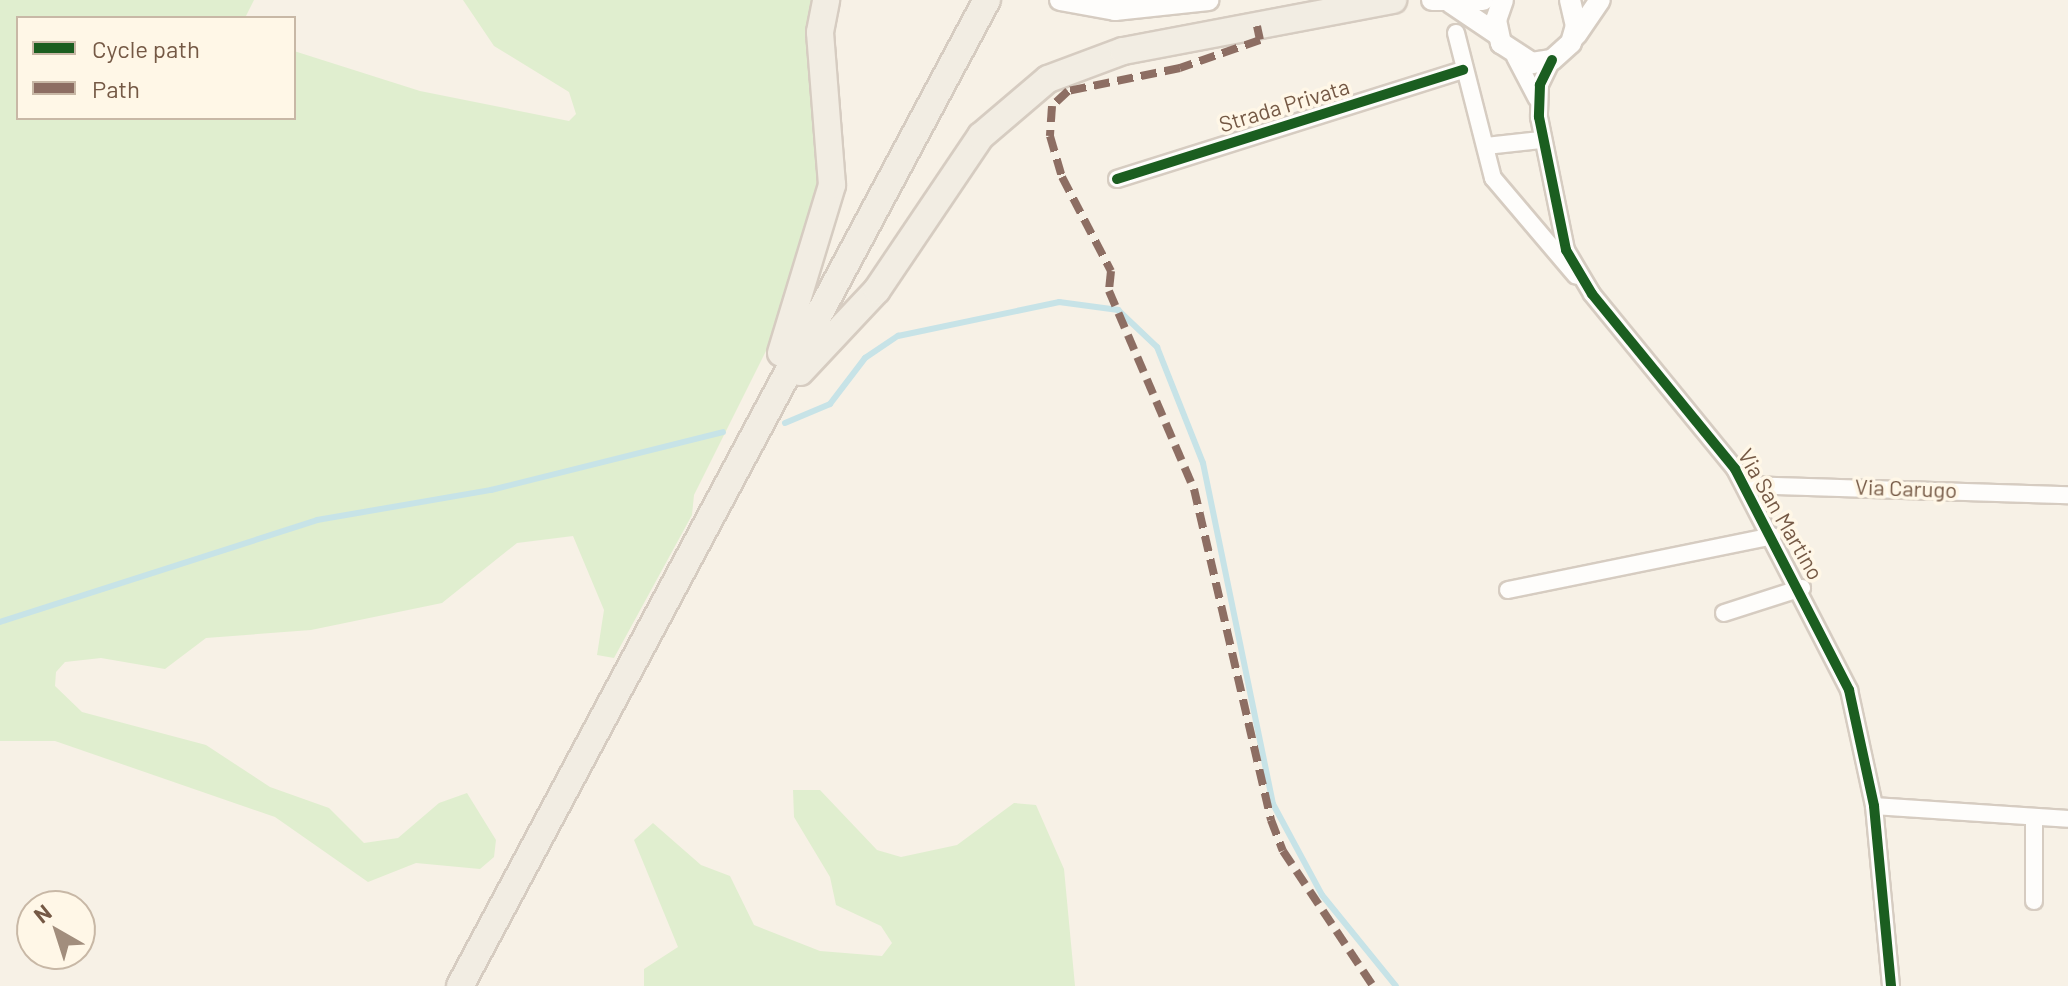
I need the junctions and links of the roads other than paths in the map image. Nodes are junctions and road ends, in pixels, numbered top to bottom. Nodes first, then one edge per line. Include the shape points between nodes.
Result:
1 (826, 0) edge
2 (987, 0) edge
3 (1060, 0) edge
4 (1208, 0) edge
5 (1393, 0) edge
6 (1483, 0) edge
7 (1503, 0) edge
8 (1570, 0) edge
9 (1600, 0) edge
10 (1441, 1) edge
11 (1456, 33) dead end
12 (1497, 34) junction
13 (1573, 38) junction
14 (1515, 57) junction
15 (1552, 60) junction
16 (1463, 70) junction
17 (1538, 100) junction
18 (1541, 140) junction
19 (1486, 146) junction
20 (1117, 179) dead end
21 (1585, 284) junction
22 (767, 411) junction
23 (1745, 485) junction
24 (2068, 495) edge
25 (713, 511) junction
26 (1773, 536) junction
27 (1802, 588) junction
28 (1508, 590) dead end
29 (1724, 613) dead end
30 (1874, 806) junction
31 (2034, 818) junction
32 (2068, 819) edge
33 (2034, 901) dead end
34 (460, 986) edge
35 (1891, 986) edge

1 - 25 main road via 820,32 834,158 827,213 791,330 712,488
2 - 22 main road
3 - 4 street via 1115,10
5 - 22 main road via 1131,49 1048,79 981,136 877,290
6 - 10 street
7 - 12 street
8 - 13 street
9 - 13 street
10 - 12 street
11 - 16 street
12 - 14 street
13 - 15 street
14 - 15 street
14 - 17 street, Via San Martino
15 - 17 street, Via San Martino
16 - 19 street
16 - 20 street, Strada Privata
17 - 18 street, Via San Martino
18 - 19 street
18 - 21 street, Via San Martino via 1557,224
19 - 21 street via 1493,178 1526,226
21 - 23 street, Via San Martino
22 - 25 main road
23 - 24 street, Via Carugo
23 - 26 street, Via San Martino
25 - 34 main road
26 - 27 street, Via San Martino
26 - 28 street
27 - 29 street
27 - 30 street, Via San Martino via 1853,702
30 - 31 street
30 - 35 street, Via San Martino
31 - 32 street
31 - 33 street

